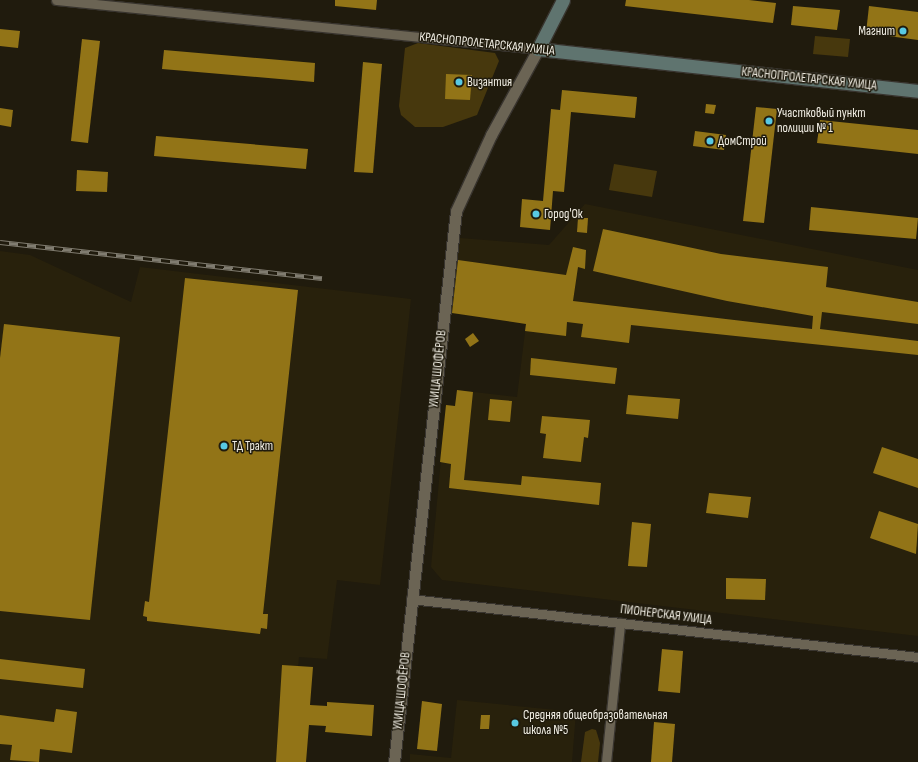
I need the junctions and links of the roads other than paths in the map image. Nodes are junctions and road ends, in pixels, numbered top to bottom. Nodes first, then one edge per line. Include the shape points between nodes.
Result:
1 (56, 0) edge
2 (563, 0) edge
3 (538, 49) junction
4 (918, 91) edge
5 (411, 599) junction
6 (620, 623) junction
7 (918, 657) edge
8 (394, 762) edge
9 (606, 762) edge

1 - 3 street, КРАСНОПРОЛЕТАРСКАЯ УЛИЦА
2 - 3 main road, УЛИЦА ШОФЁРОВ
3 - 4 main road, КРАСНОПРОЛЕТАРСКАЯ УЛИЦА
3 - 5 street, УЛИЦА ШОФЁРОВ via 491,135 456,211
5 - 6 street, ПИОНЕРСКАЯ УЛИЦА
5 - 8 street, УЛИЦА ШОФЁРОВ
6 - 7 street, ПИОНЕРСКАЯ УЛИЦА
6 - 9 street

